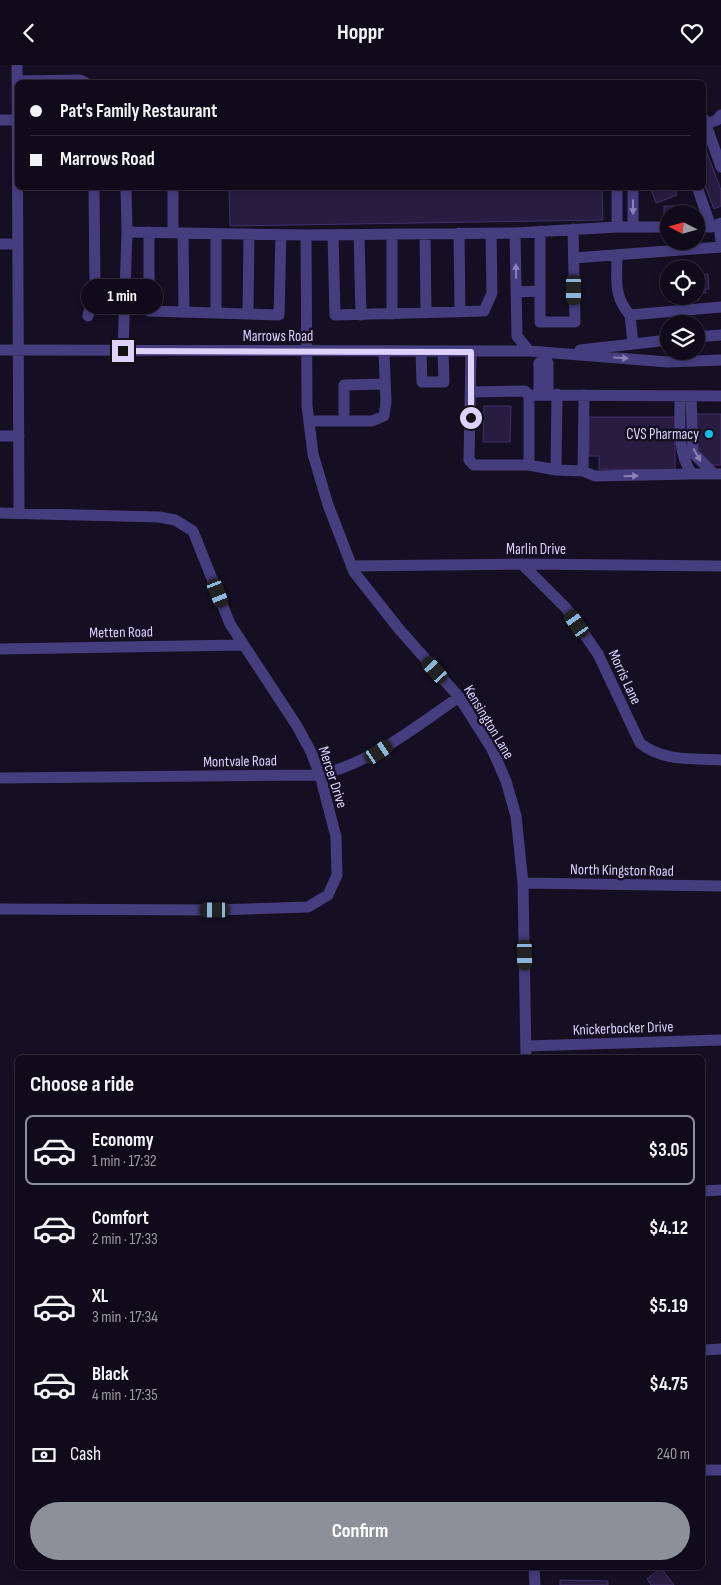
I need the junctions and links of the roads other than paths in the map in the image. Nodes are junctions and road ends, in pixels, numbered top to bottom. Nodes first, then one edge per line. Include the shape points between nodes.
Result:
1 (17, 65) edge
2 (17, 80) edge
3 (0, 120) edge
4 (15, 120) edge
5 (714, 120) edge
6 (721, 167) edge
7 (18, 190) edge
8 (94, 190) edge
9 (126, 190) edge
10 (173, 190) edge
11 (617, 190) edge
12 (633, 190) edge
13 (699, 190) edge
14 (717, 224) edge
15 (617, 227) junction
16 (633, 227) junction
17 (660, 227) edge
18 (573, 229) junction
19 (540, 231) junction
20 (126, 232) junction
21 (149, 232) junction
22 (178, 233) junction
23 (459, 233) junction
24 (490, 233) junction
25 (516, 233) junction
26 (216, 234) junction
27 (249, 234) junction
28 (392, 234) junction
29 (424, 234) junction
30 (282, 235) junction
31 (306, 235) junction
32 (333, 235) junction
33 (359, 235) junction
34 (721, 241) edge
35 (0, 244) edge
36 (18, 244) junction
37 (721, 247) edge
38 (617, 255) junction
39 (574, 258) junction
40 (540, 291) junction
41 (516, 292) junction
42 (721, 307) edge
43 (460, 311) junction
44 (184, 312) junction
45 (216, 313) junction
46 (392, 313) junction
47 (426, 313) junction
48 (248, 314) junction
49 (361, 315) junction
50 (630, 315) junction
51 (88, 316) dead end
52 (721, 335) edge
53 (705, 336) edge
54 (660, 341) edge
55 (633, 344) junction
56 (0, 350) edge
57 (18, 350) junction
58 (123, 351) junction
59 (529, 351) junction
60 (308, 352) junction
61 (384, 352) junction
62 (421, 352) junction
63 (443, 352) junction
64 (471, 352) junction
65 (548, 354) junction
66 (721, 360) edge
67 (385, 385) junction
68 (471, 392) junction
69 (544, 394) junction
70 (557, 394) junction
71 (529, 395) junction
72 (584, 395) junction
73 (685, 396) junction
74 (721, 396) edge
75 (309, 421) junction
76 (344, 421) junction
77 (0, 436) edge
78 (19, 436) junction
79 (529, 465) junction
80 (556, 470) junction
81 (583, 471) junction
82 (692, 474) junction
83 (717, 474) edge
84 (0, 513) edge
85 (19, 513) junction
86 (522, 564) junction
87 (351, 566) junction
88 (721, 566) edge
89 (242, 645) junction
90 (0, 649) edge
91 (459, 697) junction
92 (721, 760) edge
93 (320, 775) junction
94 (0, 778) edge
95 (523, 883) junction
96 (721, 886) edge
97 (0, 909) edge
98 (721, 1040) edge
99 (526, 1052) edge
100 (721, 1190) edge
101 (705, 1191) edge
102 (721, 1349) edge
103 (705, 1350) edge
104 (721, 1469) edge
105 (705, 1470) edge
106 (534, 1570) edge
107 (535, 1585) edge

1 - 2 street
3 - 4 street
5 - 6 street
7 - 36 street
8 - 51 street via 95,288
9 - 20 street
10 - 22 street
11 - 15 street
12 -> 16 street
13 - 14 street
14 - 34 street
15 - 16 street
15 - 18 street
16 - 17 street
18 - 19 street
18 - 39 street
19 - 25 street
19 - 40 street
20 - 21 street
20 - 58 street
21 - 22 street
21 - 44 street via 149,311
22 - 26 street
22 - 44 street
23 - 24 street
23 - 29 street
23 - 43 street
24 - 25 street
24 - 43 street via 492,293 484,311
41 -> 25 street
26 - 27 street
26 - 45 street
27 - 30 street
27 - 48 street
28 - 29 street
28 - 33 street
28 - 46 street
29 - 47 street
30 - 31 street
30 - 48 street via 279,315
31 - 32 street
31 - 60 street, Kensington Lane
32 - 33 street
32 - 49 street via 336,315
33 - 49 street
35 - 36 street
36 - 57 street
37 - 38 street
38 - 39 street
38 - 50 street via 618,294 620,303
39 - 40 street via 575,322 540,322
40 - 41 street
41 - 59 street via 518,336
42 - 50 street
43 - 47 street
44 - 45 street
45 - 48 street
46 - 47 street
46 - 49 street
50 - 55 street
52 - 53 street
54 - 55 street, Marrows Road
55 - 65 street, Marrows Road
56 - 57 street, Marrows Road
57 - 58 street, Marrows Road
57 - 78 street
58 - 60 street, Marrows Road
59 - 64 street, Marrows Road
59 - 65 street, Marrows Road
60 - 61 street, Marrows Road
60 - 75 street, Kensington Lane
61 - 62 street, Marrows Road
61 - 67 street
62 - 63 street, Marrows Road
62 - 63 street via 422,382 444,382
63 - 64 street, Marrows Road
64 - 68 street
65 -> 66 street, Marrows Road via 668,362
65 - 69 street via 548,389
67 - 76 street via 384,416 372,421
67 - 76 street via 344,385
68 - 71 street via 525,391
68 - 79 street via 469,460 474,465
69 - 70 street
69 - 71 street
70 - 72 street
70 - 80 street
71 - 79 street
72 - 73 street
72 - 81 street
73 - 74 street
73 - 82 street via 682,451 685,465
73 -> 83 street via 693,453
75 - 76 street
75 - 87 street, Kensington Lane via 312,453
77 - 78 street
78 - 85 street
79 - 80 street
80 - 81 street
81 -> 82 street via 594,476
82 - 83 street
84 - 85 street, Mercer Drive
85 - 89 street, Mercer Drive via 175,520 193,531 230,624
86 - 87 street, Marlin Drive
86 - 88 street, Marlin Drive
86 - 92 street, Morris Lane via 566,609 598,654 640,743 651,752 671,758
87 - 91 street, Kensington Lane via 399,629
89 - 90 street, Metten Road
89 - 93 street, Mercer Drive via 296,726
91 - 93 street, Montvale Road via 379,752 346,768
91 - 95 street, Kensington Lane via 492,749 506,781 516,816
93 - 94 street, Montvale Road
93 - 97 street, Mercer Drive via 336,837 337,875 328,895 308,907
95 - 96 street, North Kingston Road
95 - 99 street, Kensington Lane
98 - 99 street, Knickerbocker Drive
100 - 101 street
102 - 103 street
104 - 105 street
106 - 107 street

